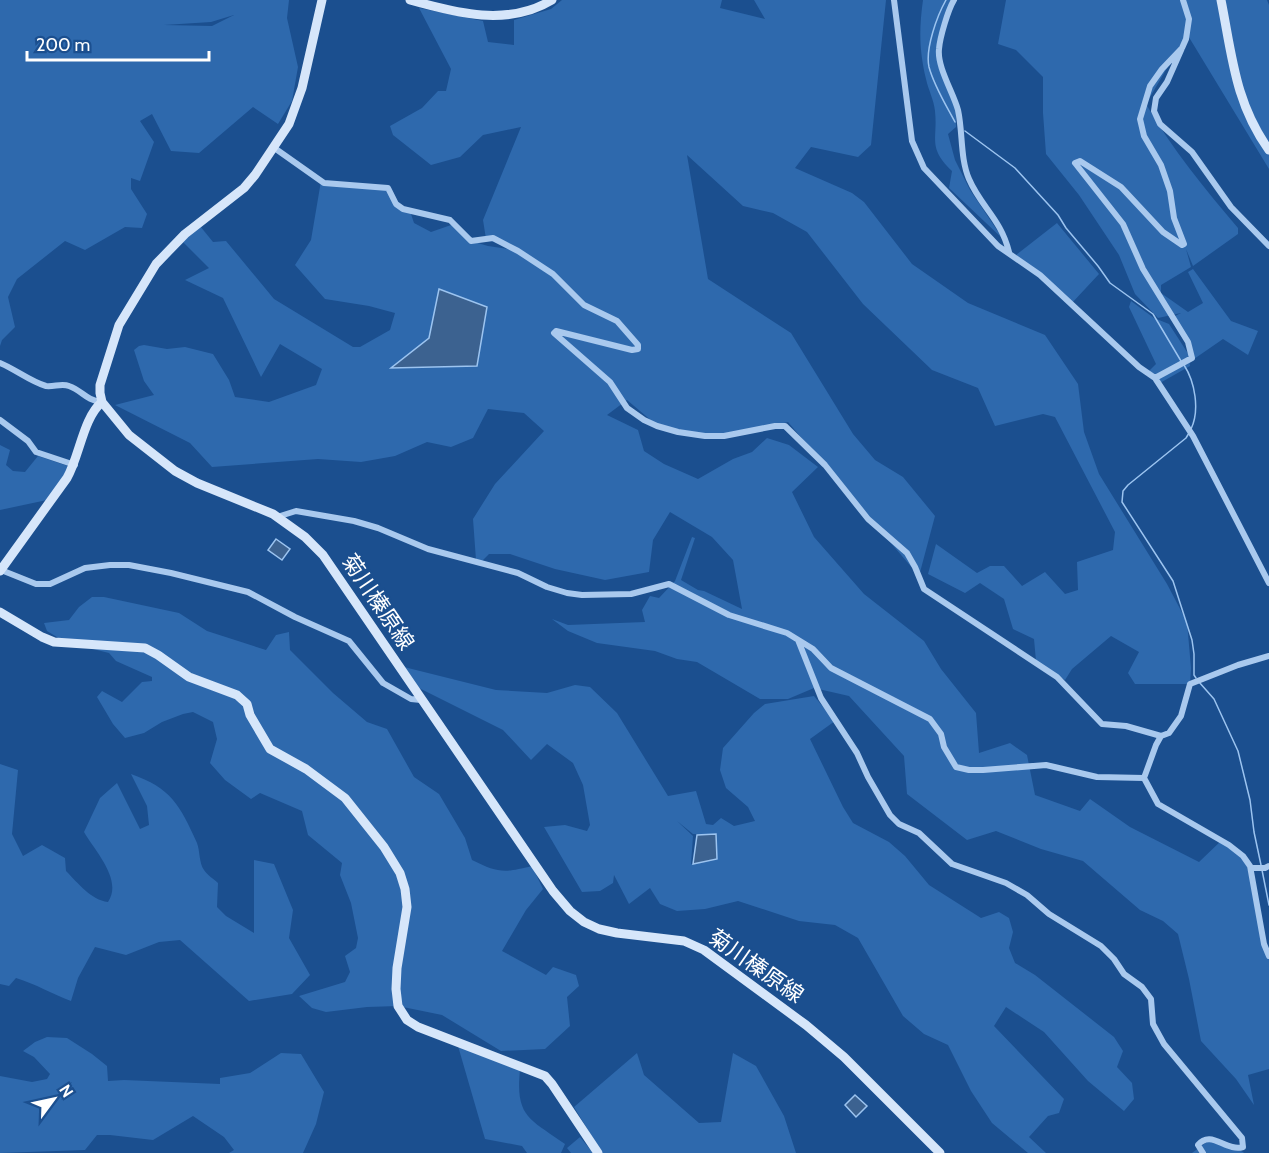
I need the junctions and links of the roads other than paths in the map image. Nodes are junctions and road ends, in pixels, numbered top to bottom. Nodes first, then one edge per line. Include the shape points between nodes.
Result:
1 (322, 0) edge
2 (410, 0) edge
3 (552, 0) edge
4 (894, 0) edge
5 (954, 0) edge
6 (1182, 0) edge
7 (1221, 0) edge
8 (1182, 48) junction
9 (273, 147) junction
10 (1269, 150) edge
11 (1269, 246) edge
12 (1009, 252) junction
13 (0, 363) edge
14 (1155, 378) junction
15 (102, 402) junction
16 (0, 420) edge
17 (75, 465) junction
18 (277, 517) junction
19 (0, 570) edge
20 (1269, 583) edge
21 (0, 612) edge
22 (798, 640) junction
23 (1269, 656) edge
24 (421, 700) junction
25 (1161, 736) junction
26 (1144, 778) junction
27 (1267, 867) edge
28 (1255, 868) junction
29 (1269, 956) edge
30 (598, 1153) edge
31 (940, 1153) edge
32 (1203, 1153) edge

1 - 9 main road via 296,108
2 - 3 main road via 485,16 518,13
4 - 12 street via 912,141 924,168 989,237
5 - 12 street via 948,9 939,49 941,63 959,113 969,180 1005,235
6 - 8 street via 1189,19
7 - 10 main road via 1237,83 1249,116
8 - 11 street via 1156,98 1154,111 1160,124 1192,152 1231,207
8 - 14 street via 1150,86 1140,119 1144,136 1161,165 1184,244 1163,232 1121,187 1080,161 1075,163 1123,224 1143,269 1191,352 1192,358
9 - 15 main road via 244,188 185,234 156,264 119,325 100,385
9 - 25 street via 324,183 388,188 403,209 450,220 471,241 493,238 505,243 553,274 584,305 617,321 638,349 554,333 610,382 627,408 644,420 705,436 785,426 825,465 868,519 907,554 924,589 1058,677 1102,724
12 - 14 street
13 - 15 street via 45,386 66,384 91,401
14 - 20 street via 1192,434
15 - 17 main road via 92,410
15 - 18 main road, 菊川榛原線 via 129,435 175,471
16 - 17 street via 36,452
17 - 19 main road
18 - 22 street via 296,511 354,521 428,549 518,573 567,593 631,594 669,584 729,615
18 - 24 main road, 菊川榛原線 via 322,555
19 - 24 street via 36,584 50,584 85,568 129,566 243,591 349,641 383,683 411,699
21 - 30 main road via 54,642 145,648 189,677 237,695 247,704 270,749 345,798 400,873 407,907 396,989 402,1015 418,1027 544,1076
22 - 26 street via 831,668 930,719 957,767 983,770 1046,765 1097,777
22 - 32 street via 821,698 896,822 919,832 952,864 1006,883 1027,895 1049,914 1101,946 1142,987 1151,999 1153,1024 1164,1044 1242,1138 1241,1149 1207,1139 1198,1145
23 - 25 street via 1190,684 1181,716
24 - 31 main road, 菊川榛原線 via 570,911 599,929 684,941 704,950 844,1057
25 - 26 street
26 - 28 street via 1158,804 1229,844
27 - 28 street
28 - 29 street via 1264,944

